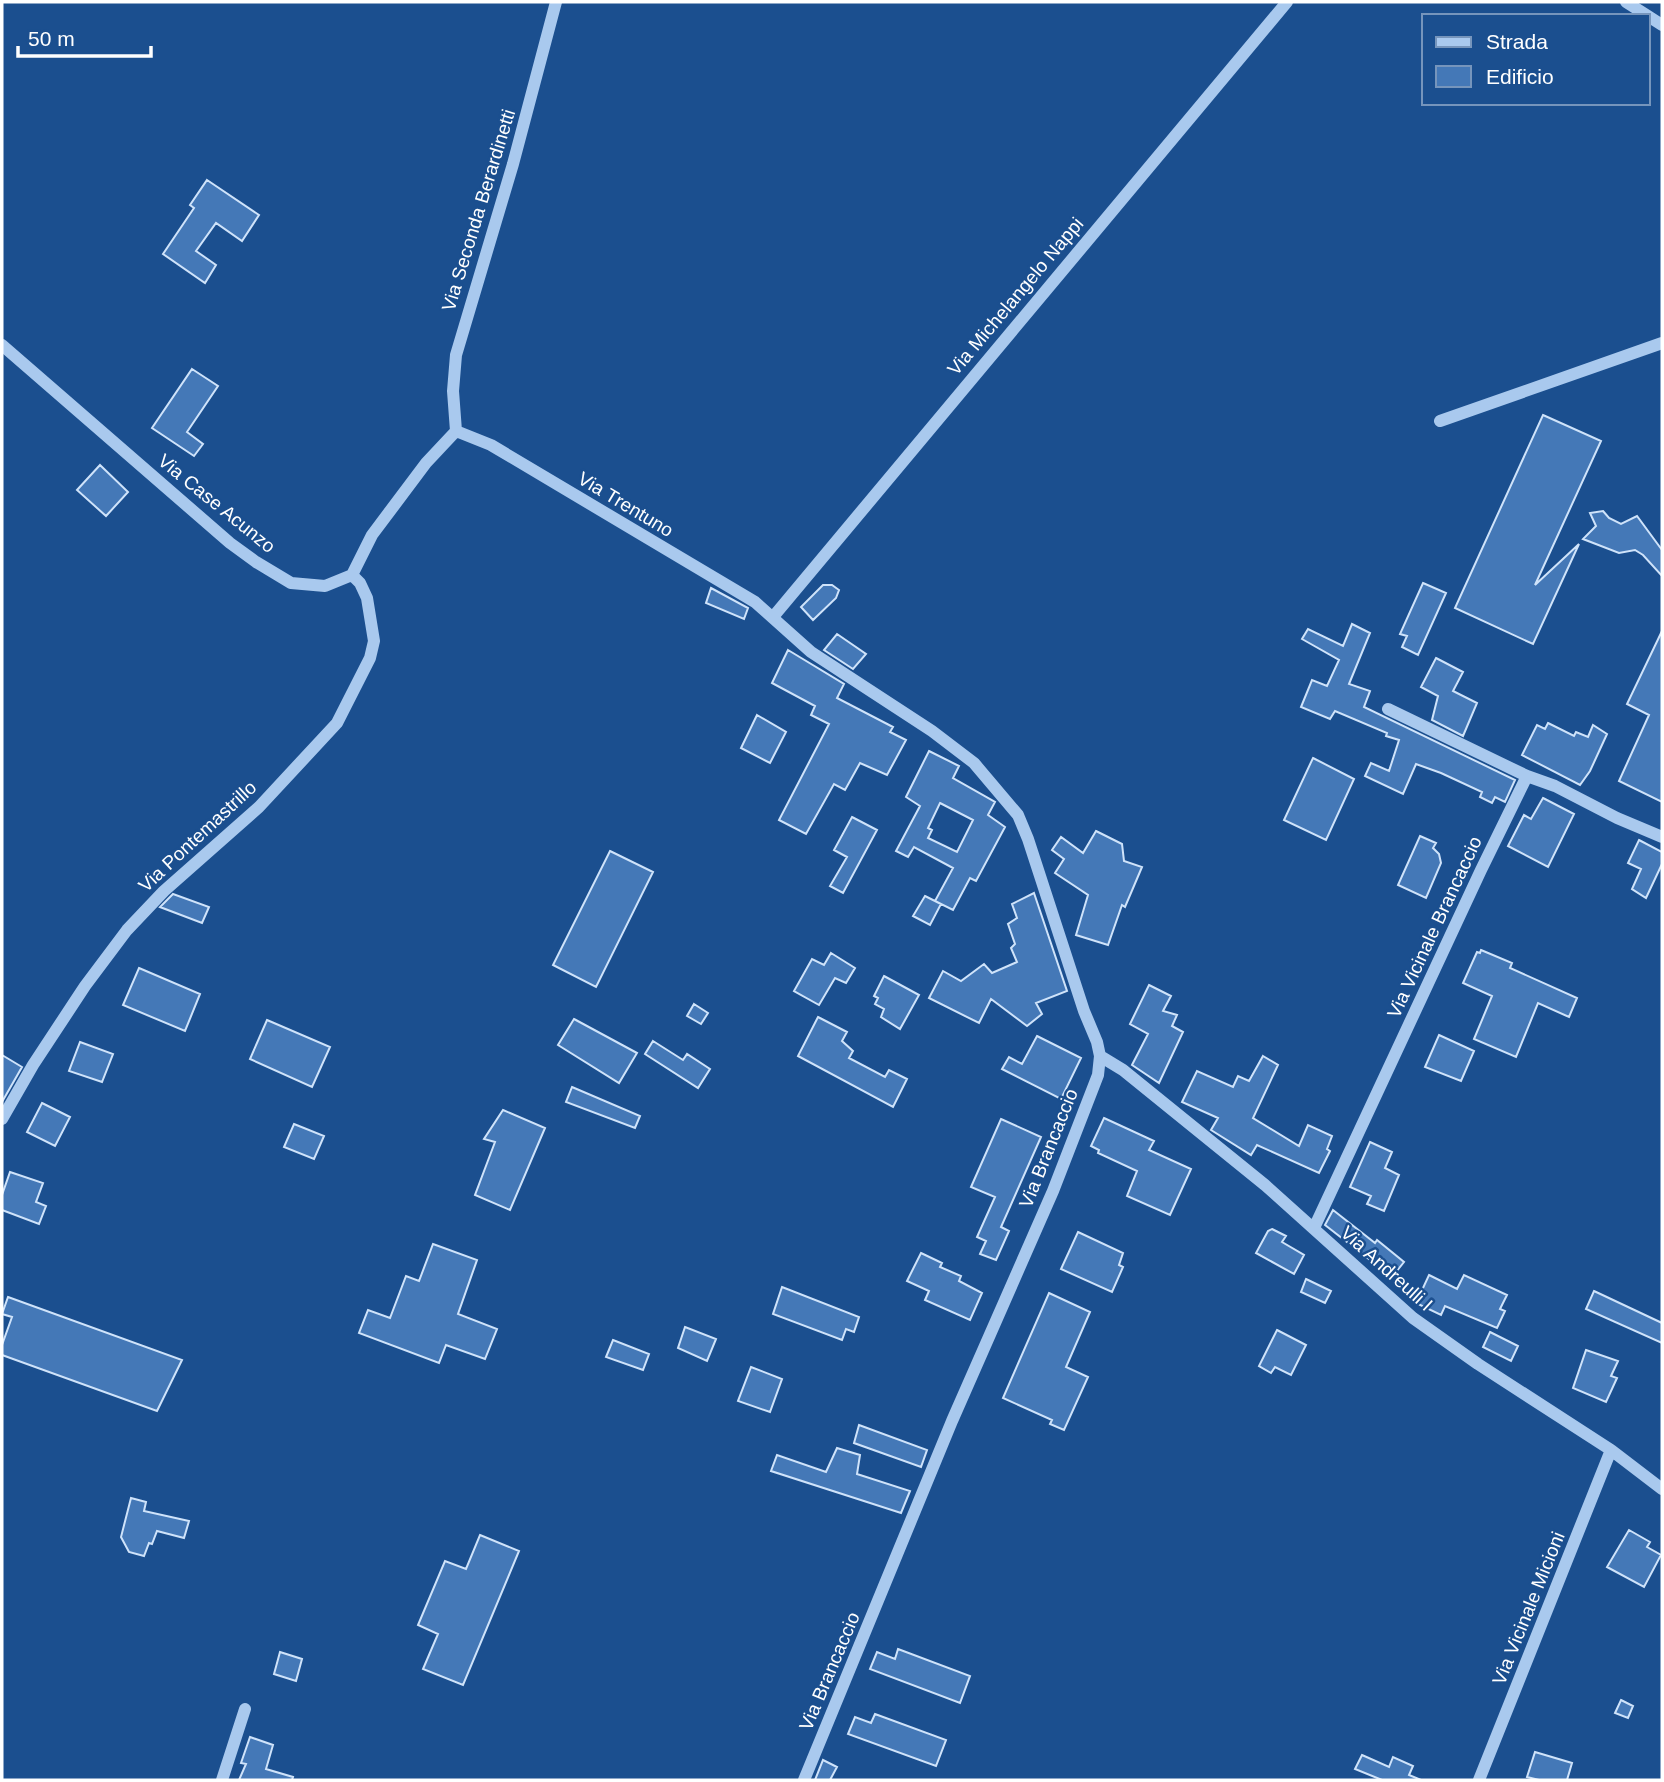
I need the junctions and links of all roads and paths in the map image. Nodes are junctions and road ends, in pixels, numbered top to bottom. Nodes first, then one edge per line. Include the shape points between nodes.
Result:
1 (556, 2) edge
2 (1287, 2) edge
3 (1626, 2) edge
4 (1645, 14) edge
5 (1662, 343) edge
6 (2, 345) edge
7 (1440, 421) dead end
8 (456, 431) junction
9 (352, 575) junction
10 (773, 617) junction
11 (1388, 709) dead end
12 (1527, 776) junction
13 (1662, 837) edge
14 (1100, 1056) junction
15 (2, 1119) edge
16 (1314, 1228) junction
17 (1611, 1450) junction
18 (1662, 1489) edge
19 (245, 1709) dead end
20 (222, 1780) edge
21 (804, 1780) edge
22 (1479, 1780) edge

1 - 8 street, Via Seconda Berardinetti via 456,355
2 - 10 street, Via Michelangelo Nappi
3 - 4 street
5 - 7 street
6 - 9 street, Via Case Acunzo via 256,562 291,583 324,586
8 - 9 street via 372,535
8 - 10 street, Via Trentuno via 491,445 738,591
9 - 15 street, Via Pontemastrillo via 367,598 374,641 337,723 259,807 127,930 33,1065
10 - 14 street via 811,652 974,763 1018,815
11 - 12 street
12 - 13 street
12 - 16 street, Via Vicinale Brancaccio
14 - 16 street, Via Andreulli I
14 - 21 street, Via Brancaccio via 1098,1075 1053,1191
16 - 17 street, Via Andreulli I via 1423,1326
17 - 18 street, Via Andreulli I
17 - 22 street, Via Vicinale Micioni
19 - 20 street

